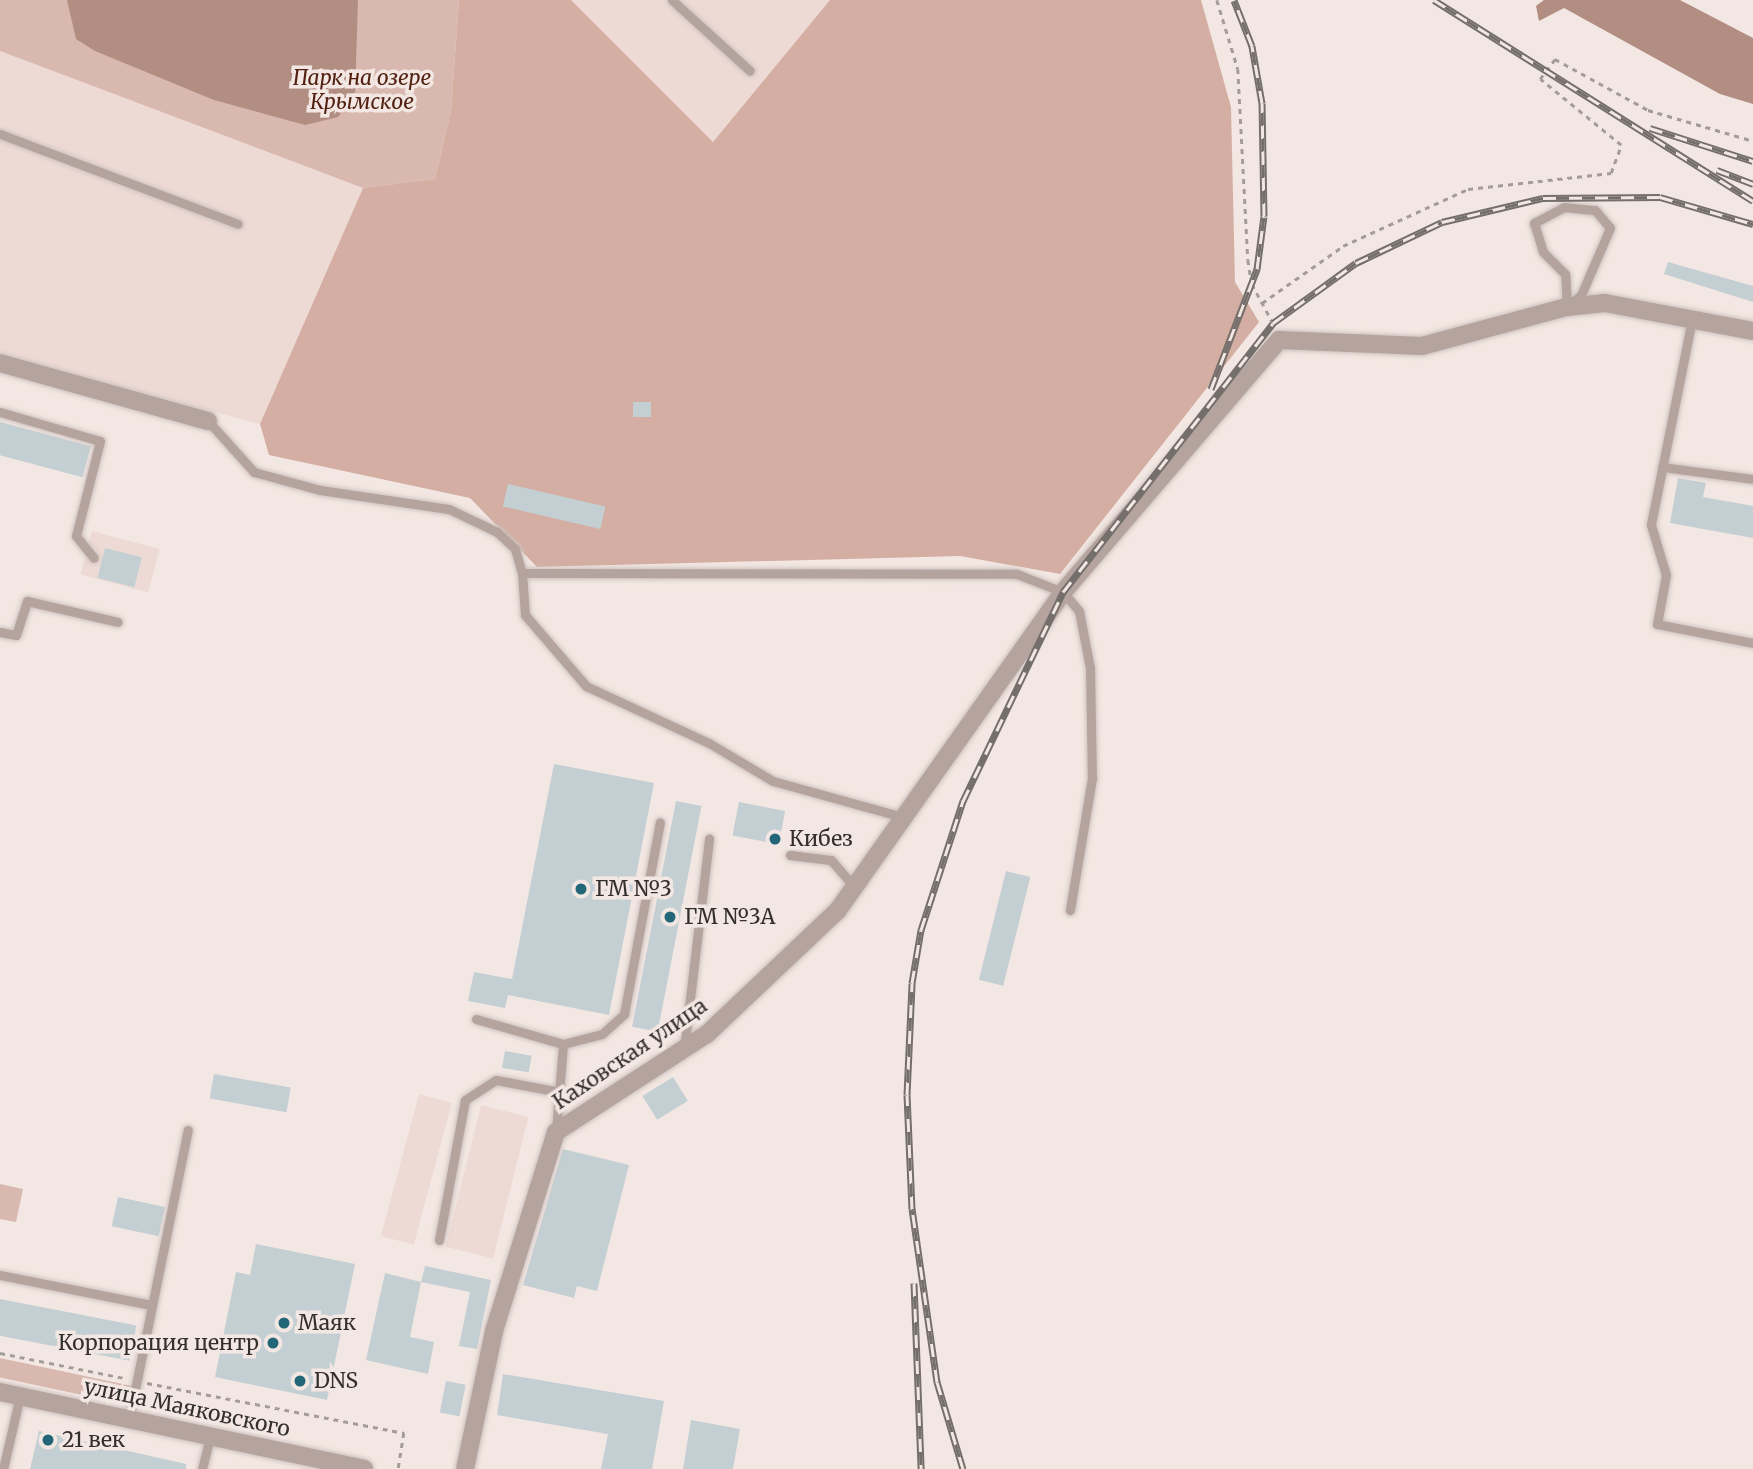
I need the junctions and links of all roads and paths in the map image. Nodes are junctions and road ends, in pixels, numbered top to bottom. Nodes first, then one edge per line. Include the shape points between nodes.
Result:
1 (672, 0) edge
2 (1217, 0) edge
3 (750, 71) dead end
4 (0, 134) edge
5 (1753, 141) edge
6 (238, 224) dead end
7 (1262, 303) junction
8 (1567, 307) junction
9 (1692, 320) junction
10 (1753, 331) edge
11 (1279, 340) junction
12 (0, 363) edge
13 (0, 412) edge
14 (208, 421) joint
15 (1662, 467) junction
16 (1753, 479) edge
17 (94, 558) dead end
18 (522, 573) junction
19 (1063, 592) junction
20 (118, 622) dead end
21 (0, 632) edge
22 (1753, 643) edge
23 (909, 819) junction
24 (660, 822) dead end
25 (709, 838) dead end
26 (790, 855) dead end
27 (855, 888) junction
28 (1070, 909) dead end
29 (475, 1019) dead end
30 (563, 1044) junction
31 (684, 1051) junction
32 (560, 1092) junction
33 (188, 1130) dead end
34 (556, 1132) junction
35 (439, 1240) dead end
36 (0, 1275) edge
37 (152, 1305) junction
38 (0, 1353) edge
39 (138, 1381) junction
40 (0, 1392) edge
41 (20, 1396) junction
42 (129, 1419) junction
43 (210, 1437) junction
44 (302, 1463) edge
45 (3, 1469) edge
46 (202, 1469) edge
47 (365, 1469) edge
48 (398, 1469) edge
49 (466, 1469) edge

1 - 3 lane
2 - 7 path via 1238,69 1245,139 1244,230 1252,284
4 - 6 lane
5 - 7 path via 1648,110 1555,59 1541,79 1621,145 1611,173 1468,189 1343,246
7 - 11 path
8 - 8 lane via 1581,295 1609,240 1610,228 1595,210 1564,207 1534,223 1543,252 1565,274
8 - 9 street via 1605,303
8 - 11 street via 1422,346
9 - 10 street
9 - 15 lane
11 - 19 street, Каховская улица
12 - 14 street
13 - 17 lane via 100,441 76,536
14 - 18 lane via 254,472 320,490 449,509 497,532 515,549
15 - 16 lane
15 - 22 lane via 1651,525 1666,575 1657,624
18 - 19 lane via 1017,573
18 - 23 lane via 525,615 586,686 709,743 773,781
19 - 23 street, Каховская улица
19 - 28 lane via 1079,611 1090,682 1091,778
20 - 21 lane via 27,601 16,635
23 - 27 street, Каховская улица
24 - 30 lane via 624,1014 602,1034
25 - 31 lane via 682,1019
26 - 27 lane via 831,860
27 - 31 street, Каховская улица via 766,984
29 - 30 lane
30 - 32 lane
31 - 34 street, Каховская улица
32 - 34 lane
32 - 35 lane via 496,1080 465,1100
33 - 37 lane
34 - 49 street, Каховская улица via 494,1331
36 - 37 lane
37 - 39 lane
38 - 39 path
39 - 42 lane
39 - 48 path via 404,1433
40 - 41 street, улица Маяковского
41 - 42 street, улица Маяковского
41 - 45 lane
42 - 43 street, улица Маяковского
43 - 44 street, улица Маяковского
43 - 46 lane
44 - 47 street, улица Маяковского

